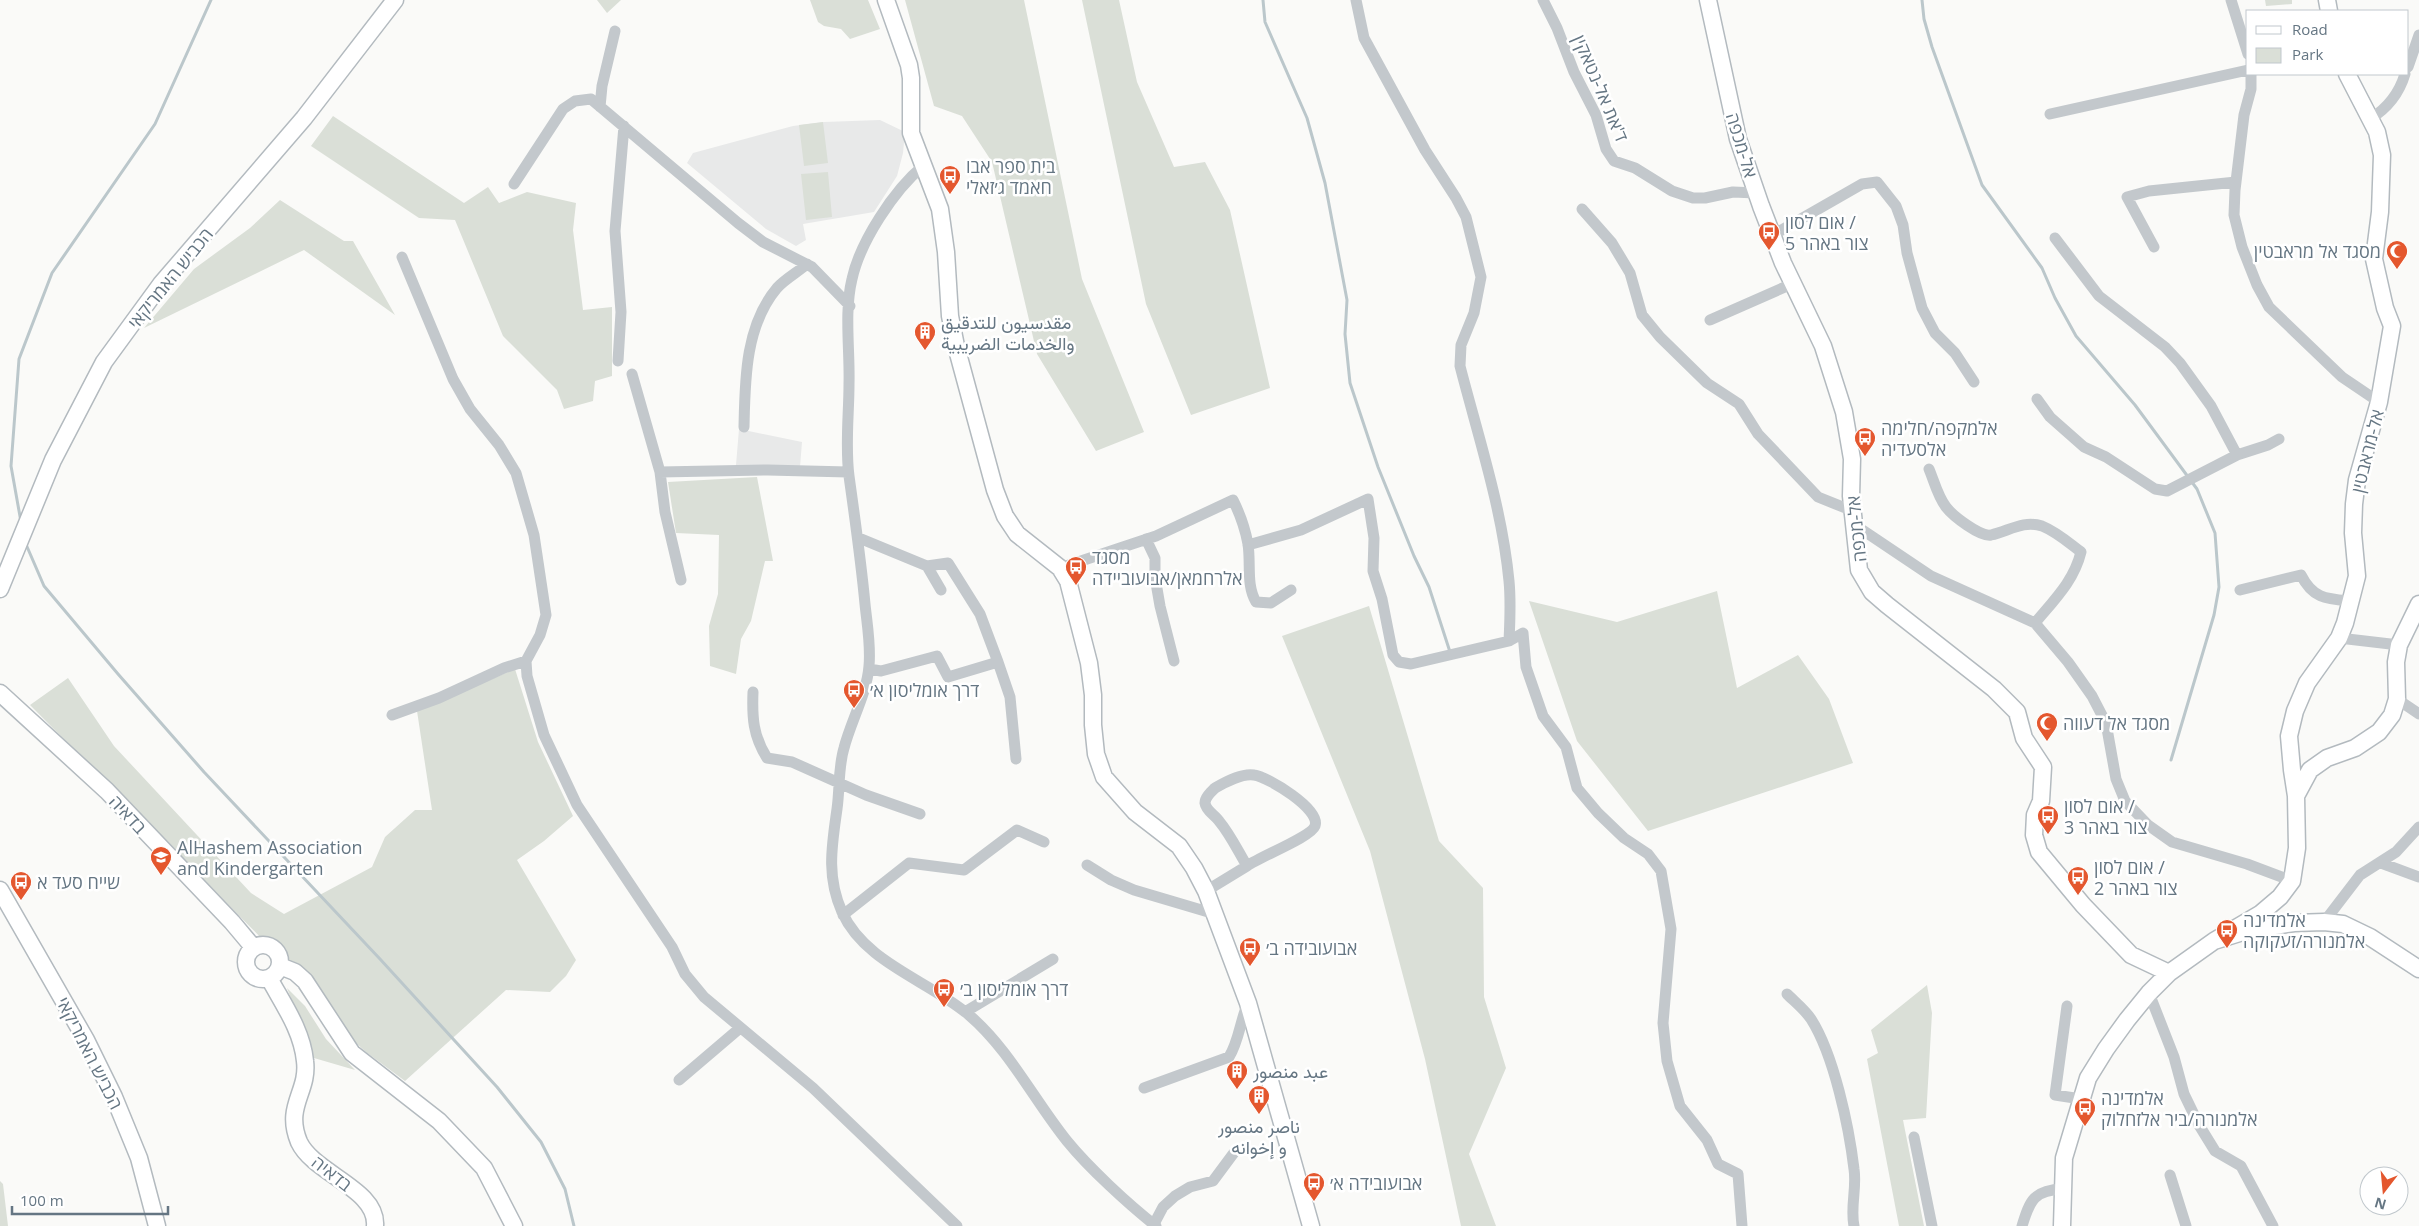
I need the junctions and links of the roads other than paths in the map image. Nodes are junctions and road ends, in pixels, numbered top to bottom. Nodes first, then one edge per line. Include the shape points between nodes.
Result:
1 (395, 0) edge
2 (886, 0) edge
3 (1356, 0) edge
4 (1543, 0) edge
5 (1708, 0) edge
6 (2231, 0) edge
7 (615, 32) dead end
8 (2419, 35) edge
9 (2246, 48) edge
10 (2409, 64) edge
11 (2246, 70) edge
12 (2251, 75) edge
13 (2348, 75) edge
14 (2405, 75) edge
15 (600, 107) junction
16 (2050, 114) dead end
17 (2370, 119) junction
18 (624, 126) junction
19 (923, 166) junction
20 (2236, 182) junction
21 (514, 184) dead end
22 (1756, 193) junction
23 (1582, 209) dead end
24 (1773, 235) junction
25 (2055, 238) dead end
26 (2154, 247) dead end
27 (402, 257) dead end
28 (807, 264) junction
29 (1794, 283) junction
30 (850, 306) junction
31 (1710, 320) dead end
32 (618, 361) dead end
33 (632, 374) dead end
34 (1974, 382) dead end
35 (2037, 399) dead end
36 (2379, 402) junction
37 (744, 427) dead end
38 (2279, 439) dead end
39 (2237, 455) junction
40 (1929, 469) dead end
41 (660, 472) junction
42 (848, 472) junction
43 (1854, 518) junction
44 (859, 538) junction
45 (1146, 539) junction
46 (1248, 545) junction
47 (927, 566) junction
48 (1060, 568) junction
49 (681, 580) dead end
50 (0, 589) edge
51 (941, 590) dead end
52 (1291, 590) dead end
53 (2240, 590) dead end
54 (2351, 602) junction
55 (2419, 604) edge
56 (2035, 622) junction
57 (2339, 638) junction
58 (1509, 641) junction
59 (2399, 645) junction
60 (526, 661) junction
61 (1174, 661) dead end
62 (998, 662) junction
63 (869, 669) junction
64 (753, 692) dead end
65 (0, 693) edge
66 (2397, 699) junction
67 (0, 700) edge
68 (18, 708) junction
69 (2417, 709) edge
70 (392, 716) dead end
71 (1016, 759) dead end
72 (839, 782) junction
73 (2296, 796) junction
74 (920, 814) dead end
75 (2419, 827) edge
76 (1044, 842) dead end
77 (2382, 863) junction
78 (1087, 864) dead end
79 (1248, 866) junction
80 (2419, 878) edge
81 (2292, 881) junction
82 (0, 890) edge
83 (1206, 891) junction
84 (1215, 914) junction
85 (843, 915) junction
86 (2324, 922) junction
87 (2214, 941) junction
88 (253, 947) junction
89 (1053, 959) dead end
90 (2419, 969) edge
91 (274, 972) junction
92 (2169, 973) junction
93 (2149, 993) junction
94 (1787, 994) dead end
95 (1248, 1003) junction
96 (2067, 1006) dead end
97 (965, 1012) junction
98 (740, 1028) junction
99 (679, 1080) dead end
100 (1144, 1088) dead end
101 (2081, 1099) junction
102 (1914, 1137) dead end
103 (1236, 1150) dead end
104 (2170, 1174) dead end
105 (2063, 1189) junction
106 (1155, 1225) edge
107 (157, 1226) edge
108 (375, 1226) edge
109 (514, 1226) edge
110 (957, 1226) edge
111 (1311, 1226) edge
112 (1742, 1226) edge
113 (1854, 1226) edge
114 (1932, 1226) edge
115 (2022, 1226) edge
116 (2062, 1226) edge
117 (2186, 1226) edge
118 (2273, 1226) edge

1 - 50 street, הכביש האמריקאי via 304,118 161,284 104,362 53,460
2 - 19 street via 909,65 911,133
3 - 58 street via 1364,38 1466,217 1481,277 1474,312 1462,345 1460,366 1501,533 1509,580
4 - 22 street, ד'את אל-נטאקין via 1614,161 1636,168 1672,190 1693,198 1733,192
5 - 22 street, אל-מכפה via 1738,139
6 - 9 street
7 - 15 street
8 - 10 street
11 - 16 street
12 - 20 street
13 - 17 street, אל-מראבטין
14 - 17 street via 2394,98
15 - 18 street
15 - 21 street via 591,99 583,98 563,109
17 - 36 street, אל-מראבטין via 2377,132 2382,155 2374,259 2392,326
18 - 28 street via 764,242
18 - 32 street via 615,231 621,312
19 - 30 street via 894,195 876,224 852,278
19 - 48 street via 940,209 950,316 994,490 1017,534
20 - 26 street via 2149,191 2127,197
20 - 36 street via 2234,215 2242,247 2269,307 2342,377
22 - 24 street, אל-מכפה
23 - 43 street via 1612,243 1630,274 1642,315 1660,338 1706,383 1739,404 1758,434 1818,497
24 - 29 street, אל-מכפה
24 - 34 street via 1862,184 1877,182 1896,206 1903,225 1922,308 1935,333 1955,353
25 - 39 street via 2099,296 2165,347 2180,363 2211,406
27 - 60 street via 453,379 470,409 510,461 524,498 534,535 546,616
28 - 30 street via 826,279
28 - 37 street via 778,287 763,310 750,348 744,380
29 - 31 street
29 - 43 street, אל-מכפה via 1823,346 1844,412 1852,459
30 - 42 street
33 - 41 street
35 - 39 street via 2050,417 2084,447 2106,457 2155,489 2172,489
36 - 54 street, אל-מראבטין via 2354,504 2357,576
38 - 39 street via 2268,446
40 - 56 street via 1946,507 1981,534 1989,536 2025,524 2042,526 2081,552 2068,584
41 - 42 street
41 - 49 street via 665,512
42 - 44 street
43 - 56 street via 1931,576
43 - 92 street, אל-מכפה via 1859,570 1872,592 1994,689 2017,712 2024,738 2042,767 2041,801 2035,815 2034,835 2038,852 2131,955
44 - 47 street
44 - 63 street via 870,647
45 - 46 street via 1233,500 1242,516
45 - 48 street
45 - 61 street via 1155,558 1160,606
46 - 52 street via 1250,592 1256,602 1271,603
46 - 58 street via 1301,530 1368,499 1374,538 1373,571 1393,656 1399,662 1411,664
47 - 51 street
47 - 62 street via 948,563 980,614
48 - 83 street via 1076,605 1089,663 1096,754 1104,777 1135,812 1179,846
53 - 54 street via 2301,575 2311,591 2320,596
54 - 57 street, אל-מראבטין
55 - 59 street
56 - 81 street via 2092,696 2106,723 2116,779 2125,801 2148,825 2172,842
57 - 59 street
57 - 73 street, אל-מראבטין via 2307,683 2295,711 2289,736
58 - 112 street via 1523,634 1528,675 1543,716 1566,747 1577,788 1598,813 1624,838 1648,854 1661,871 1671,929 1663,1023 1667,1060 1680,1106 1707,1140 1718,1164 1738,1174
59 - 66 street
60 - 70 street
60 - 98 street via 544,735 576,805 672,947 685,974 704,998
62 - 63 street via 948,677 937,656 881,671
62 - 71 street via 1010,697
63 - 72 street via 843,750
64 - 72 street via 752,717 757,743 767,758 792,762
65 - 68 street, בדאיה
66 - 69 street
66 - 73 street via 2392,716 2378,732 2355,748 2327,758 2310,770
67 - 68 street
68 - 88 street, בדאיה via 108,791
72 - 74 street
72 - 85 street via 831,855 833,882
73 - 81 street, אל-מראבטין via 2297,848
75 - 77 street
76 - 85 street via 1017,830 964,870 909,863
77 - 80 street
77 - 86 street via 2360,875
78 - 84 street via 1134,890
79 - 79 street via 1261,856 1308,835 1316,822 1308,809 1287,790 1255,775 1243,776 1219,786 1208,794 1205,804 1223,825
79 - 83 street
81 - 87 street via 2280,897 2260,914
82 - 107 street, הכביש האמריקאי via 86,1040 114,1096 139,1158
83 - 84 street
84 - 95 street
85 - 97 street via 859,939 878,955
86 - 87 street via 2249,930
86 - 90 street via 2343,924 2370,937
87 - 92 street
88 - 91 street via 265,944 273,948 278,954
88 - 91 street via 246,956 247,968 258,978
89 - 97 street
91 - 108 street, בדאיה via 298,1030 306,1061 293,1112 294,1129 312,1160 369,1204
91 - 109 street via 294,972 305,981 352,1053 439,1120 484,1168
92 - 93 street
93 - 101 street via 2106,1049 2088,1078
93 - 118 street via 2174,1057 2184,1094 2199,1125 2215,1151 2241,1166
94 - 113 street via 1811,1019 1826,1051 1840,1099 1854,1170
95 - 100 street via 1229,1057
95 - 111 street
96 - 101 street via 2056,1095
97 - 106 street via 994,1040 1068,1142
98 - 99 street
98 - 110 street via 813,1088
101 - 105 street via 2064,1158
102 - 114 street
103 - 106 street via 1213,1181 1190,1187 1174,1196 1163,1207
104 - 117 street
105 - 115 street via 2039,1194 2027,1210
105 - 116 street

